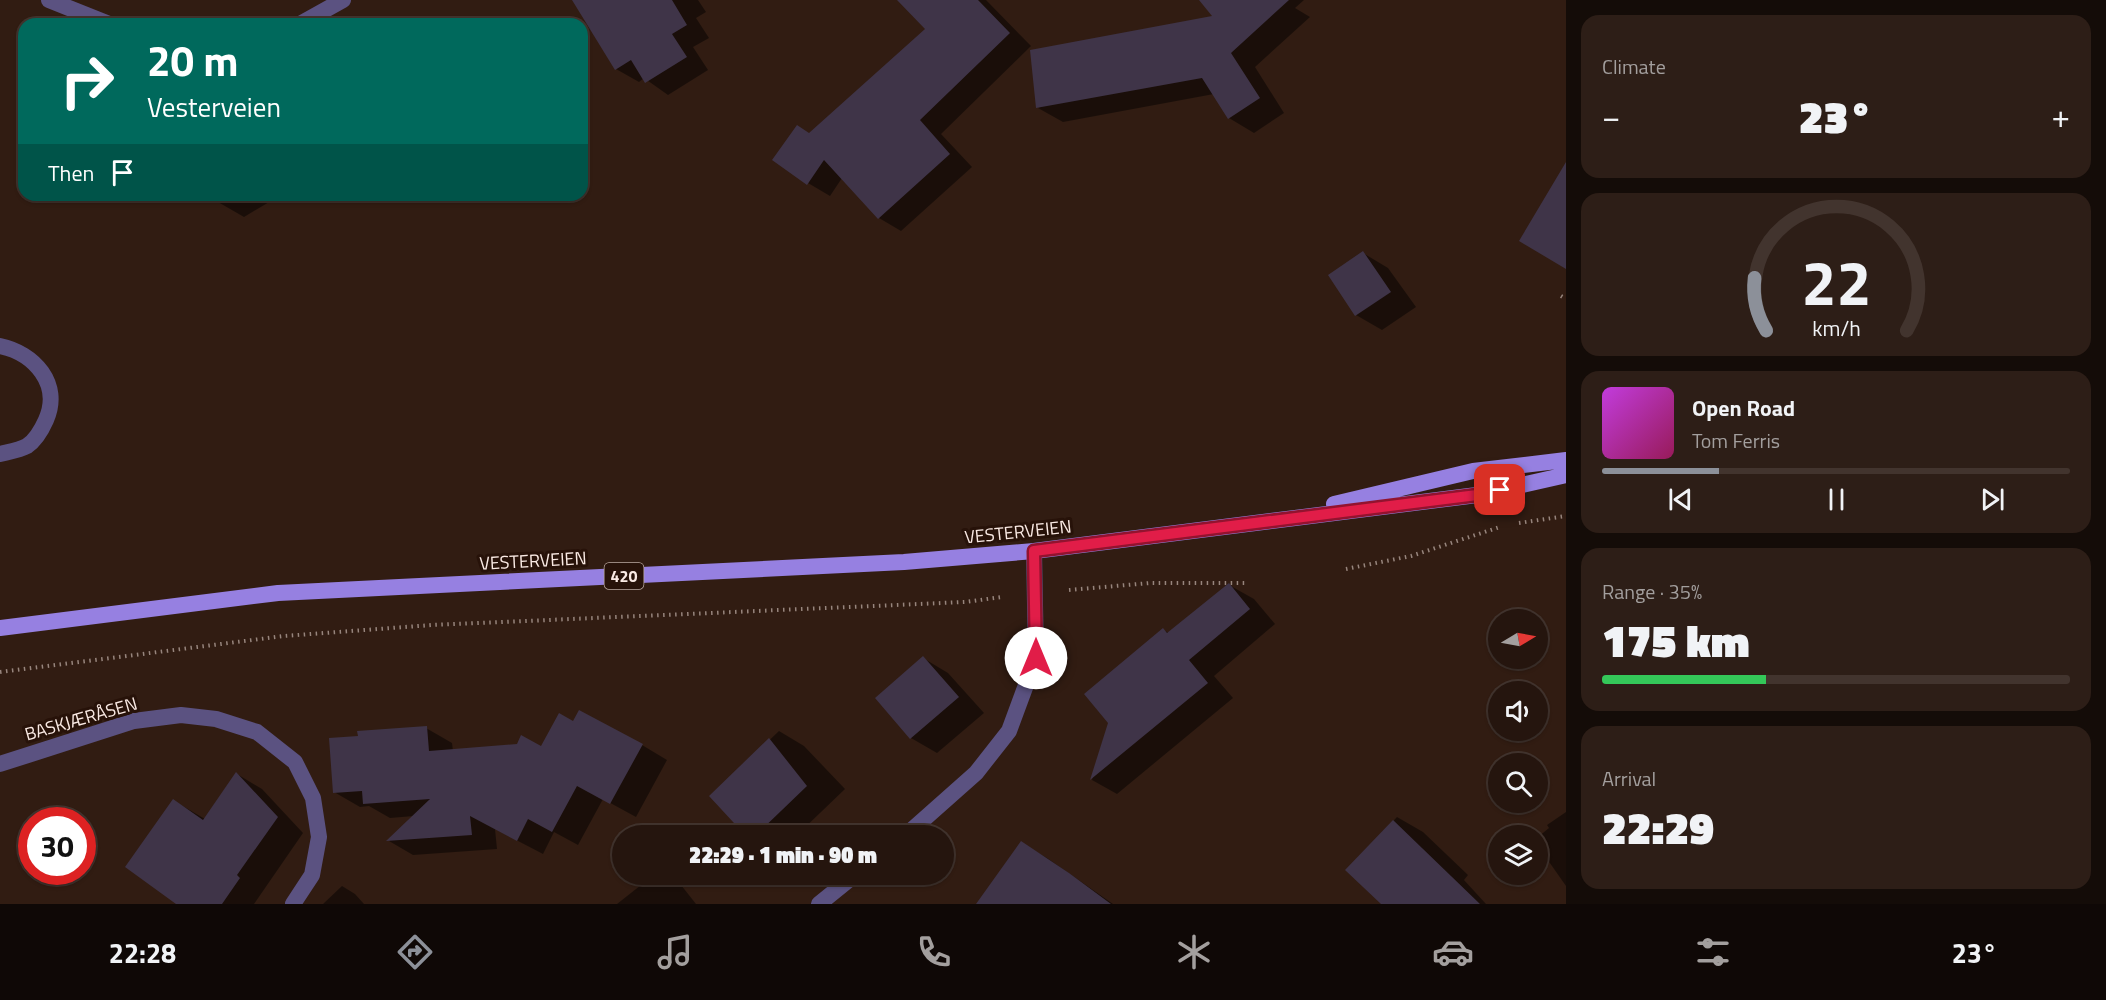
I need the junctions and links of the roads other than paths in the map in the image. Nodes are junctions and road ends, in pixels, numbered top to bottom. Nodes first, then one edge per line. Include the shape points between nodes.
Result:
1 (49, 0) edge
2 (343, 0) edge
3 (94, 18) edge
4 (311, 18) edge
5 (0, 346) edge
6 (0, 454) edge
7 (1566, 460) edge
8 (1566, 475) edge
9 (1249, 524) junction
10 (1034, 551) junction
11 (0, 628) edge
12 (0, 764) edge
13 (917, 825) edge
14 (842, 885) edge
15 (293, 904) edge
16 (819, 904) edge

1 - 3 street
2 - 4 street
5 - 6 street via 17,350 35,362 48,382 51,408 41,431 26,446
7 - 9 main road, VESTERVEIEN / 420 via 1473,471
8 - 9 main road, VESTERVEIEN / 420 via 1477,495
9 - 10 main road, VESTERVEIEN / 420
10 - 11 main road, VESTERVEIEN / 420 via 904,562 278,593
10 - 13 street via 1036,658 1009,731 976,773
12 - 15 street, BASKJÆRÅSEN via 134,722 181,715 216,719 257,732 295,762 313,798 319,837 312,875
14 - 16 street

